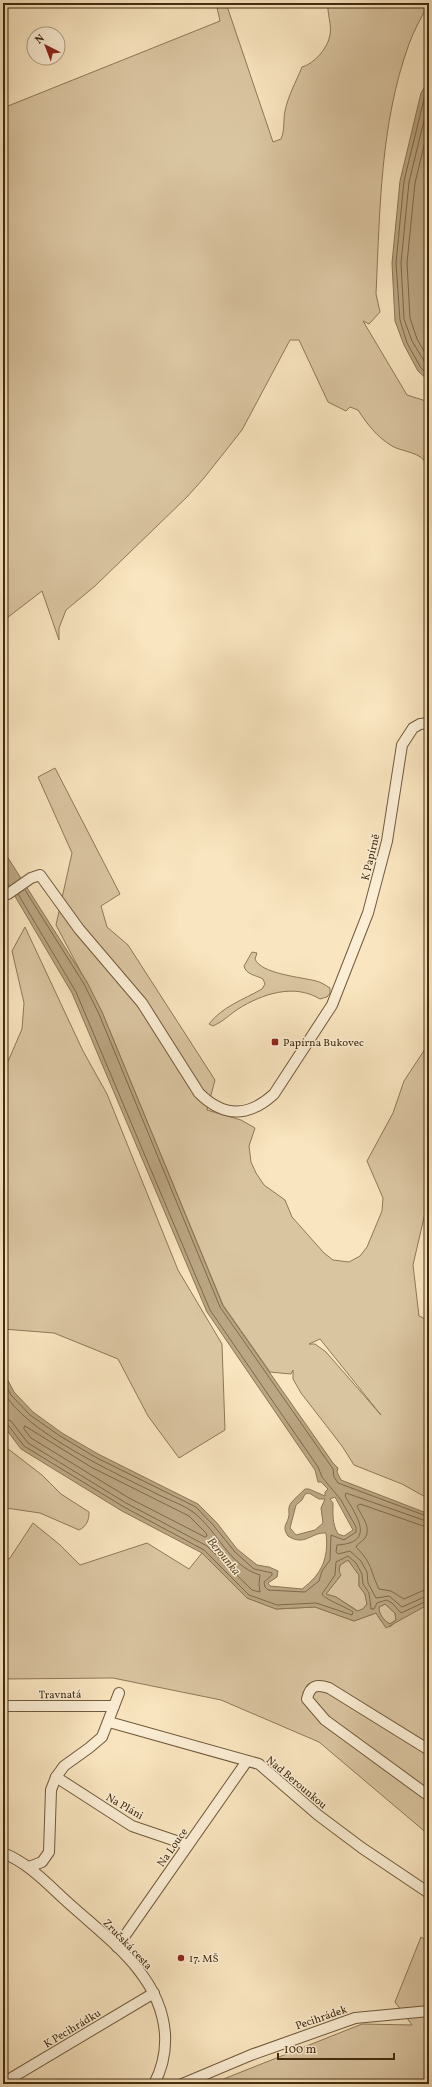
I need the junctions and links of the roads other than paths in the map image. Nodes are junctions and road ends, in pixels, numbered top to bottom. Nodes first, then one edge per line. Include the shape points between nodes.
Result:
1 (429, 723) edge
2 (8, 894) dead end
3 (119, 1693) dead end
4 (5, 1706) dead end
5 (114, 1706) junction
6 (109, 1722) junction
7 (429, 1750) edge
8 (247, 1761) junction
9 (56, 1777) junction
10 (429, 1796) edge
11 (188, 1845) junction
12 (3, 1854) edge
13 (30, 1867) junction
14 (429, 1892) edge
15 (117, 1947) junction
16 (154, 1993) junction
17 (429, 2011) edge
18 (3, 2083) edge
19 (154, 2084) edge
20 (182, 2084) edge

1 - 2 street, K Papírně via 413,728 402,745 387,841 370,906 332,1005 274,1094 260,1105 246,1110 226,1111 208,1102 189,1078 127,984 79,929 40,875 31,878
3 - 5 street
4 - 5 street, Travnatá
5 - 6 street
6 - 8 street, Nad Berounkou
6 - 9 street via 102,1737 64,1766
7 - 10 street via 329,1688 319,1685 308,1692 307,1698 311,1706 325,1720
8 - 11 street, Na Louce
8 - 14 street, Nad Berounkou via 259,1764 318,1815 362,1848
9 - 11 street, Na Pláni via 132,1826
9 - 13 street via 51,1790 49,1852 42,1862
11 - 15 street, Na Louce
12 - 13 street, Zručská cesta
13 - 15 street, Zručská cesta
15 - 16 street, Zručská cesta via 143,1975
16 - 18 street, K Pecihrádku
16 - 19 street, Zručská cesta via 162,2013 165,2042 163,2061
17 - 20 street, Pecihrádek via 354,2018

